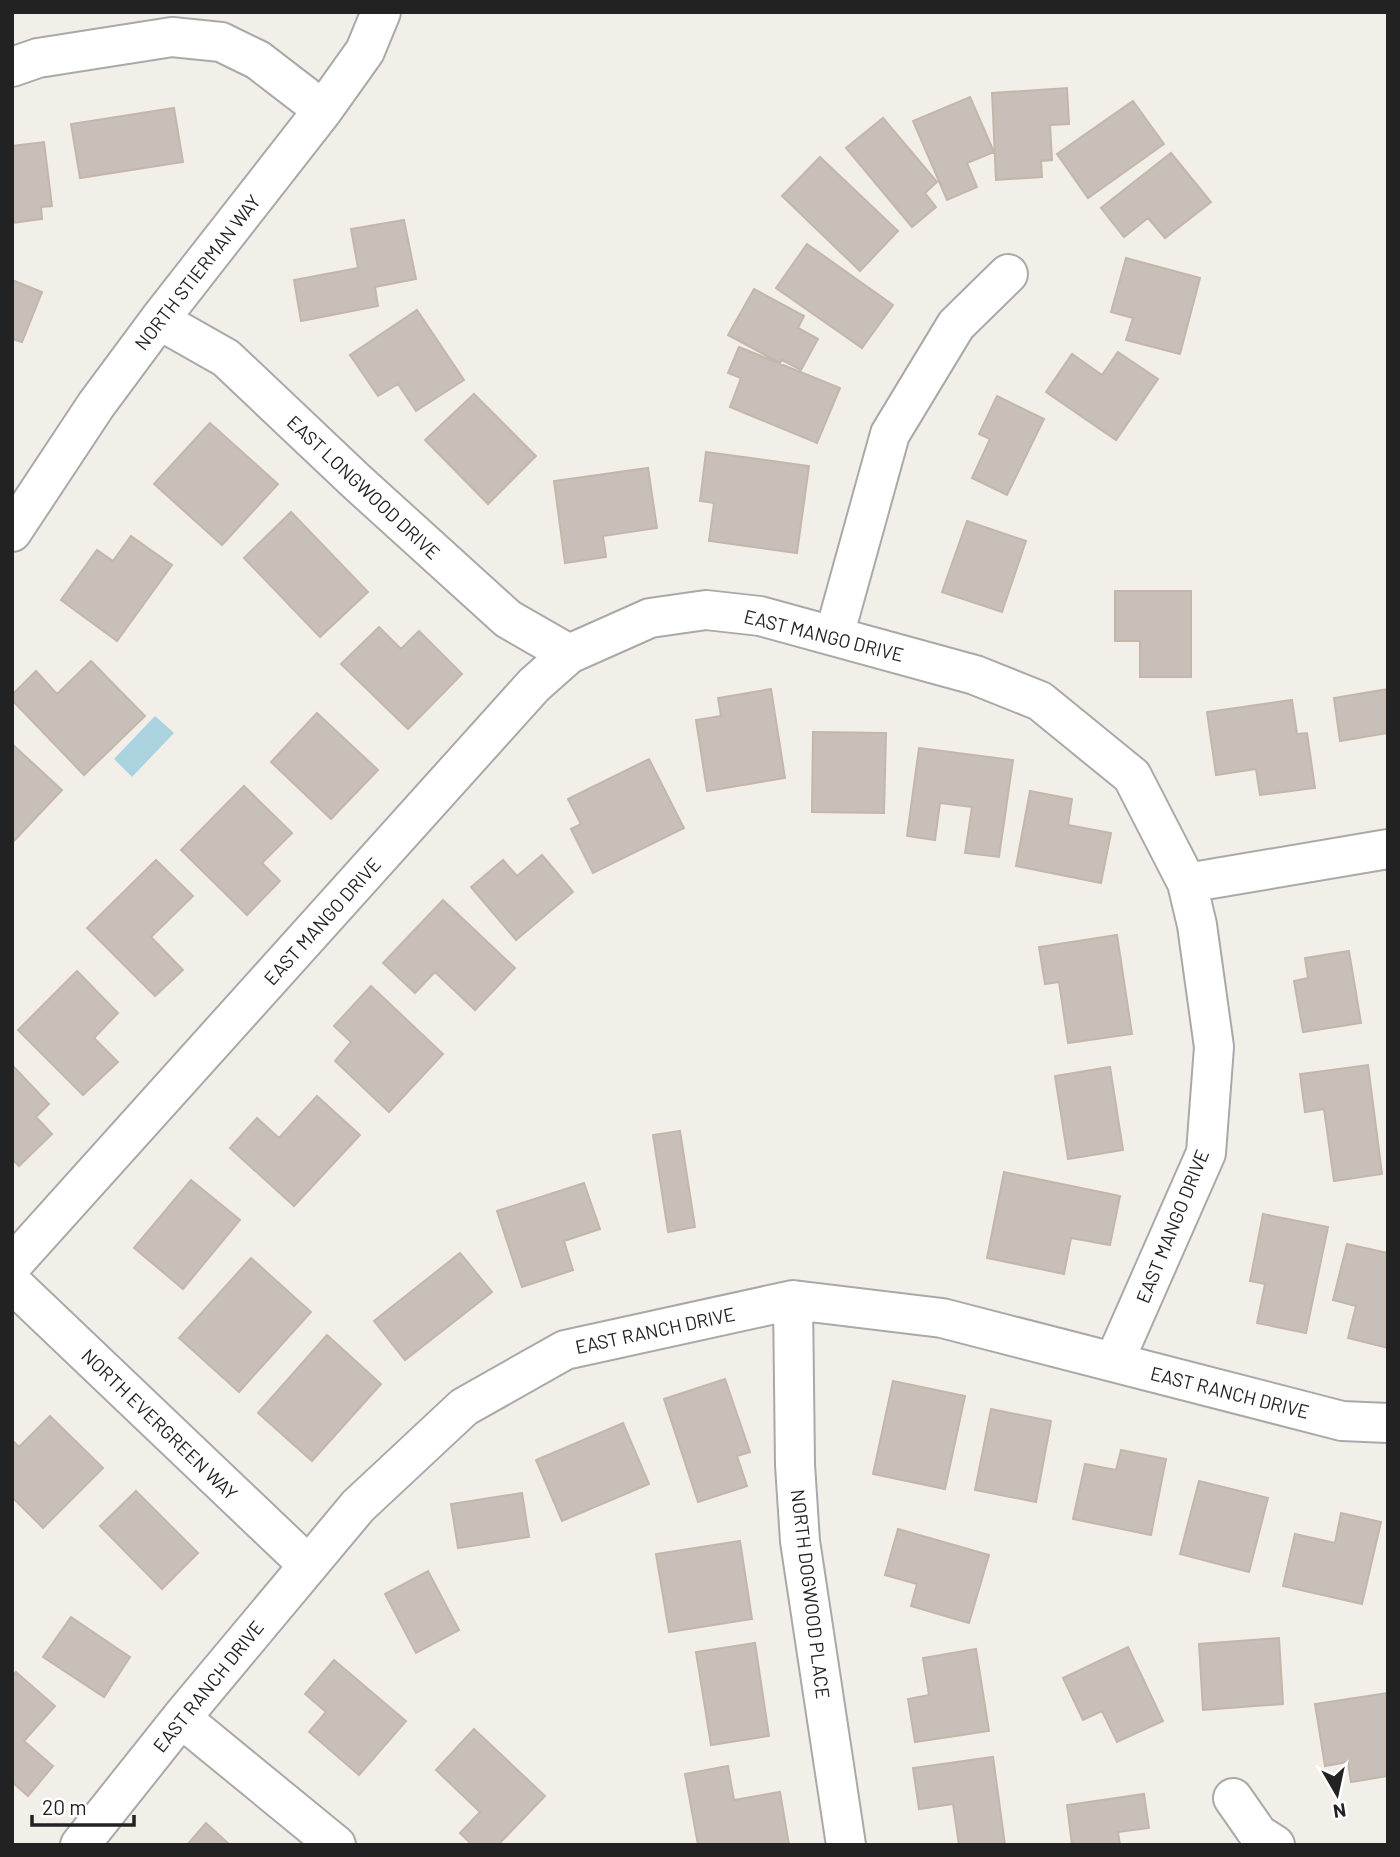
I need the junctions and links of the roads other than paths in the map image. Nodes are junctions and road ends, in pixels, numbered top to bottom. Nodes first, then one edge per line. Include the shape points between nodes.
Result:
1 (381, 12) edge
2 (12, 67) edge
3 (323, 110) junction
4 (1008, 274) dead end
5 (159, 320) junction
6 (12, 531) edge
7 (834, 636) junction
8 (569, 654) junction
9 (1388, 849) edge
10 (1187, 883) junction
11 (12, 1265) edge
12 (12, 1283) edge
13 (793, 1300) junction
14 (1114, 1363) junction
15 (1388, 1423) edge
16 (308, 1565) junction
17 (181, 1718) junction
18 (1233, 1798) dead end
19 (80, 1845) edge
20 (336, 1845) edge
21 (846, 1845) edge
22 (1275, 1845) edge

1 - 3 street, NORTH STIERMAN WAY via 365,51
2 - 3 street via 38,58 172,37 221,42 258,60
3 - 5 street, NORTH STIERMAN WAY
4 - 7 street via 956,325 890,434
5 - 6 street, NORTH STIERMAN WAY
5 - 8 street, EAST LONGWOOD DRIVE via 226,358 508,619
7 - 8 street, EAST MANGO DRIVE via 760,616 706,610 650,618
7 - 10 street, EAST MANGO DRIVE via 975,675 1040,701 1132,776
8 - 11 street, EAST MANGO DRIVE via 534,685
9 - 10 street
10 - 14 street, EAST MANGO DRIVE via 1214,1047 1206,1153
12 - 16 street, NORTH EVERGREEN WAY
13 - 14 street, EAST RANCH DRIVE via 942,1318
13 - 16 street, EAST RANCH DRIVE via 565,1350 464,1407 358,1506
13 - 21 street, NORTH DOGWOOD PLACE via 800,1541
14 - 15 street, EAST RANCH DRIVE via 1342,1421
16 - 17 street, EAST RANCH DRIVE
17 - 19 street, EAST RANCH DRIVE
17 - 20 street
18 - 22 street via 1258,1834

